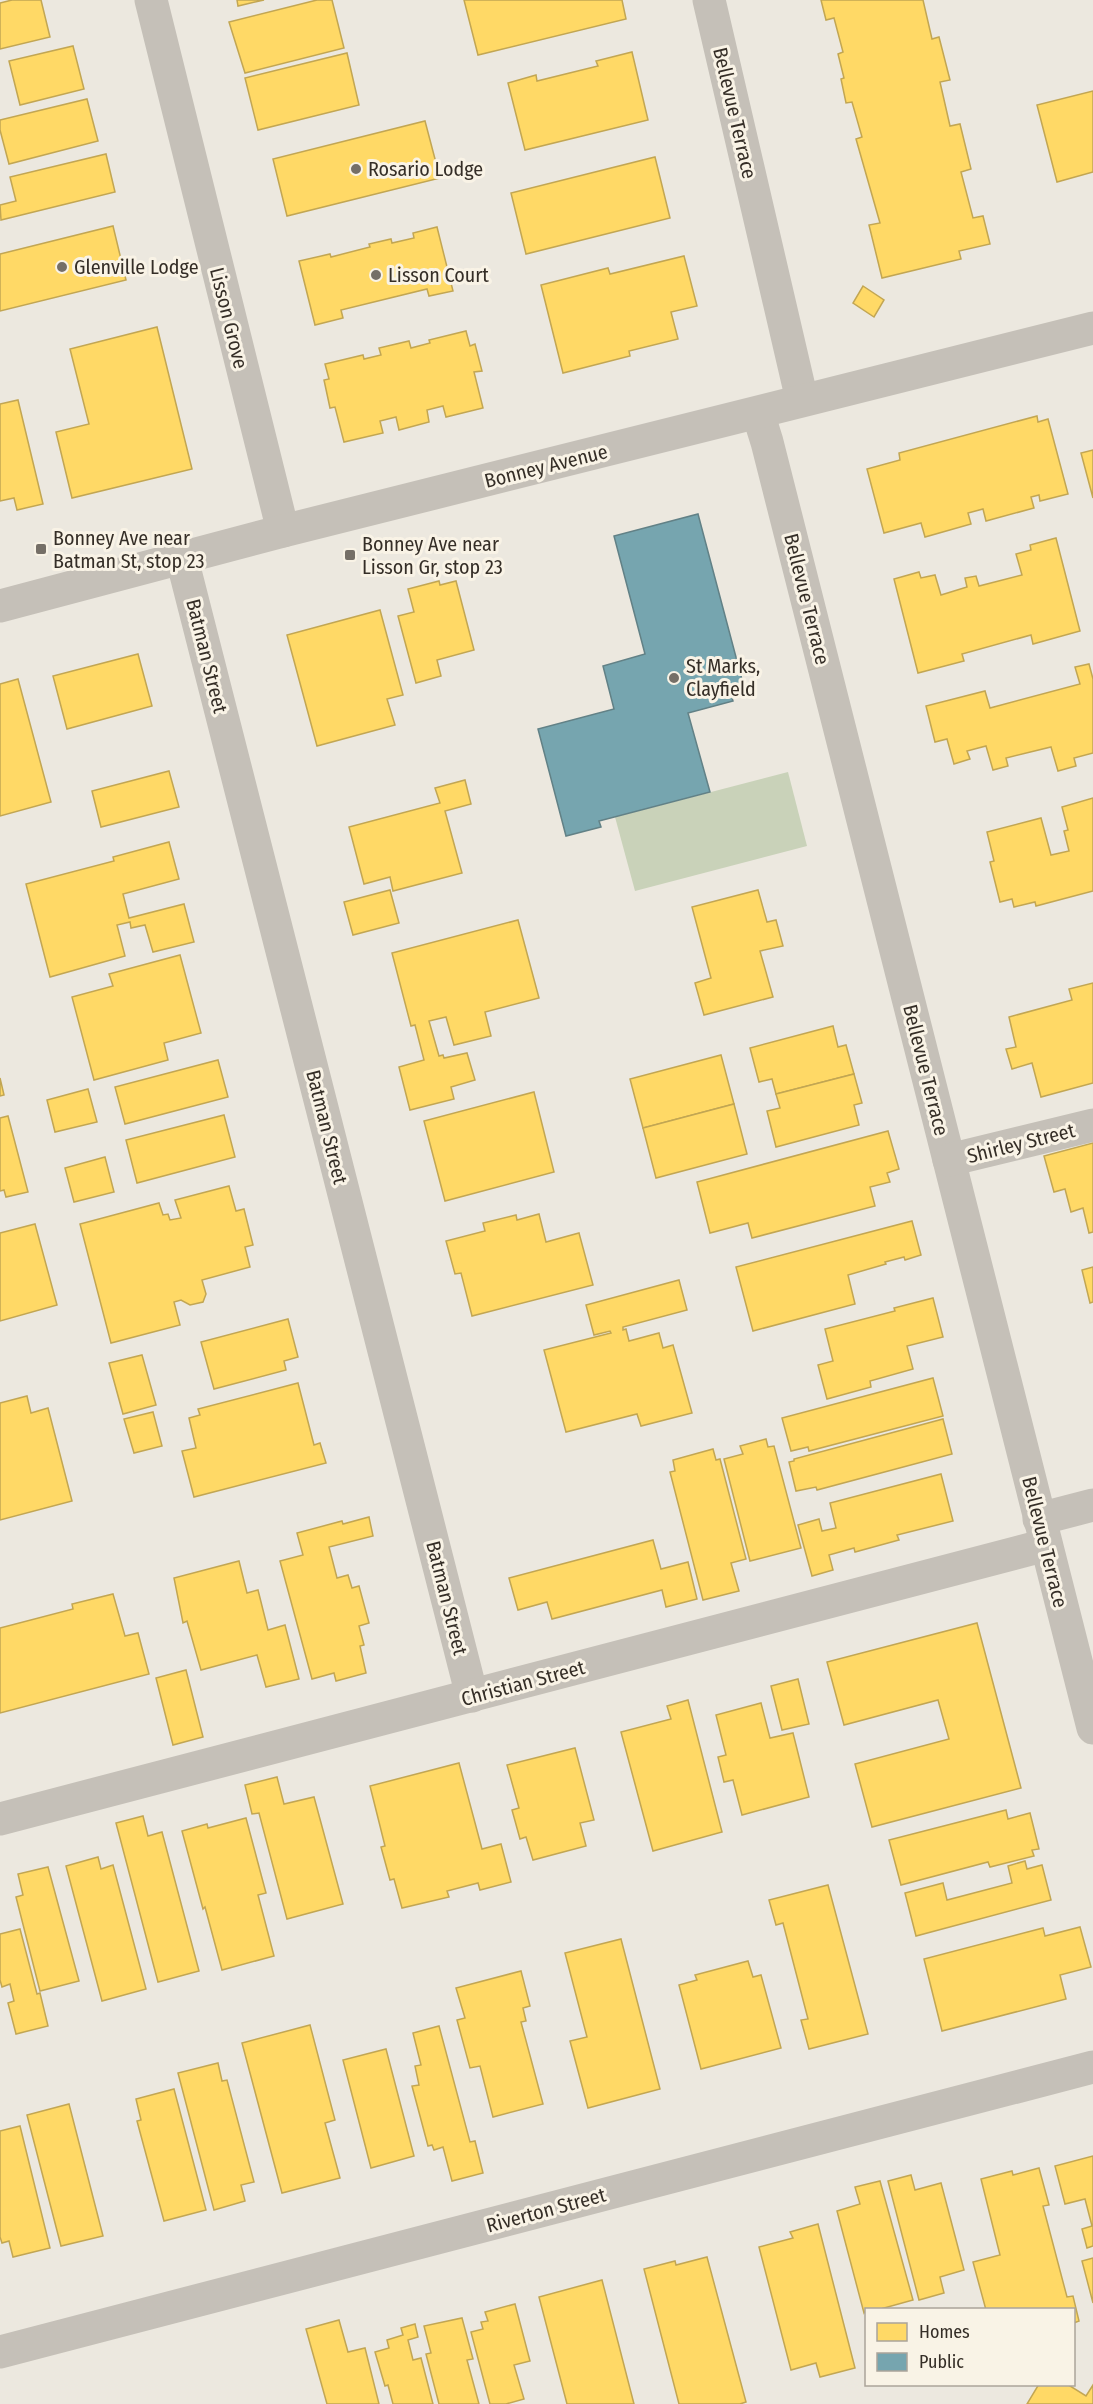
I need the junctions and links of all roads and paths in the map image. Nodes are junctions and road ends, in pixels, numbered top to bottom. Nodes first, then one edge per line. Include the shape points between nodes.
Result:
1 (151, 0) edge
2 (709, 0) edge
3 (1093, 328) edge
4 (802, 400) junction
5 (758, 413) junction
6 (283, 531) junction
7 (182, 559) junction
8 (0, 606) edge
9 (1093, 1125) edge
10 (949, 1160) junction
11 (1093, 1505) edge
12 (1042, 1532) junction
13 (472, 1696) junction
14 (1093, 1728) edge
15 (0, 1819) edge
16 (1093, 2067) edge
17 (0, 2352) edge

1 - 6 street, Lisson Grove
2 - 4 street, Bellevue Terrace
3 - 4 street, Bonney Avenue
4 - 5 street, Bonney Avenue
5 - 6 street, Bonney Avenue
5 - 10 street, Bellevue Terrace
6 - 7 street, Bonney Avenue
7 - 8 street, Bonney Avenue
7 - 13 street, Batman Street
9 - 10 street, Shirley Street
10 - 12 street, Bellevue Terrace
11 - 12 street, Christian Street
12 - 13 street, Christian Street
12 - 14 street, Bellevue Terrace
13 - 15 street, Christian Street
16 - 17 street, Riverton Street

